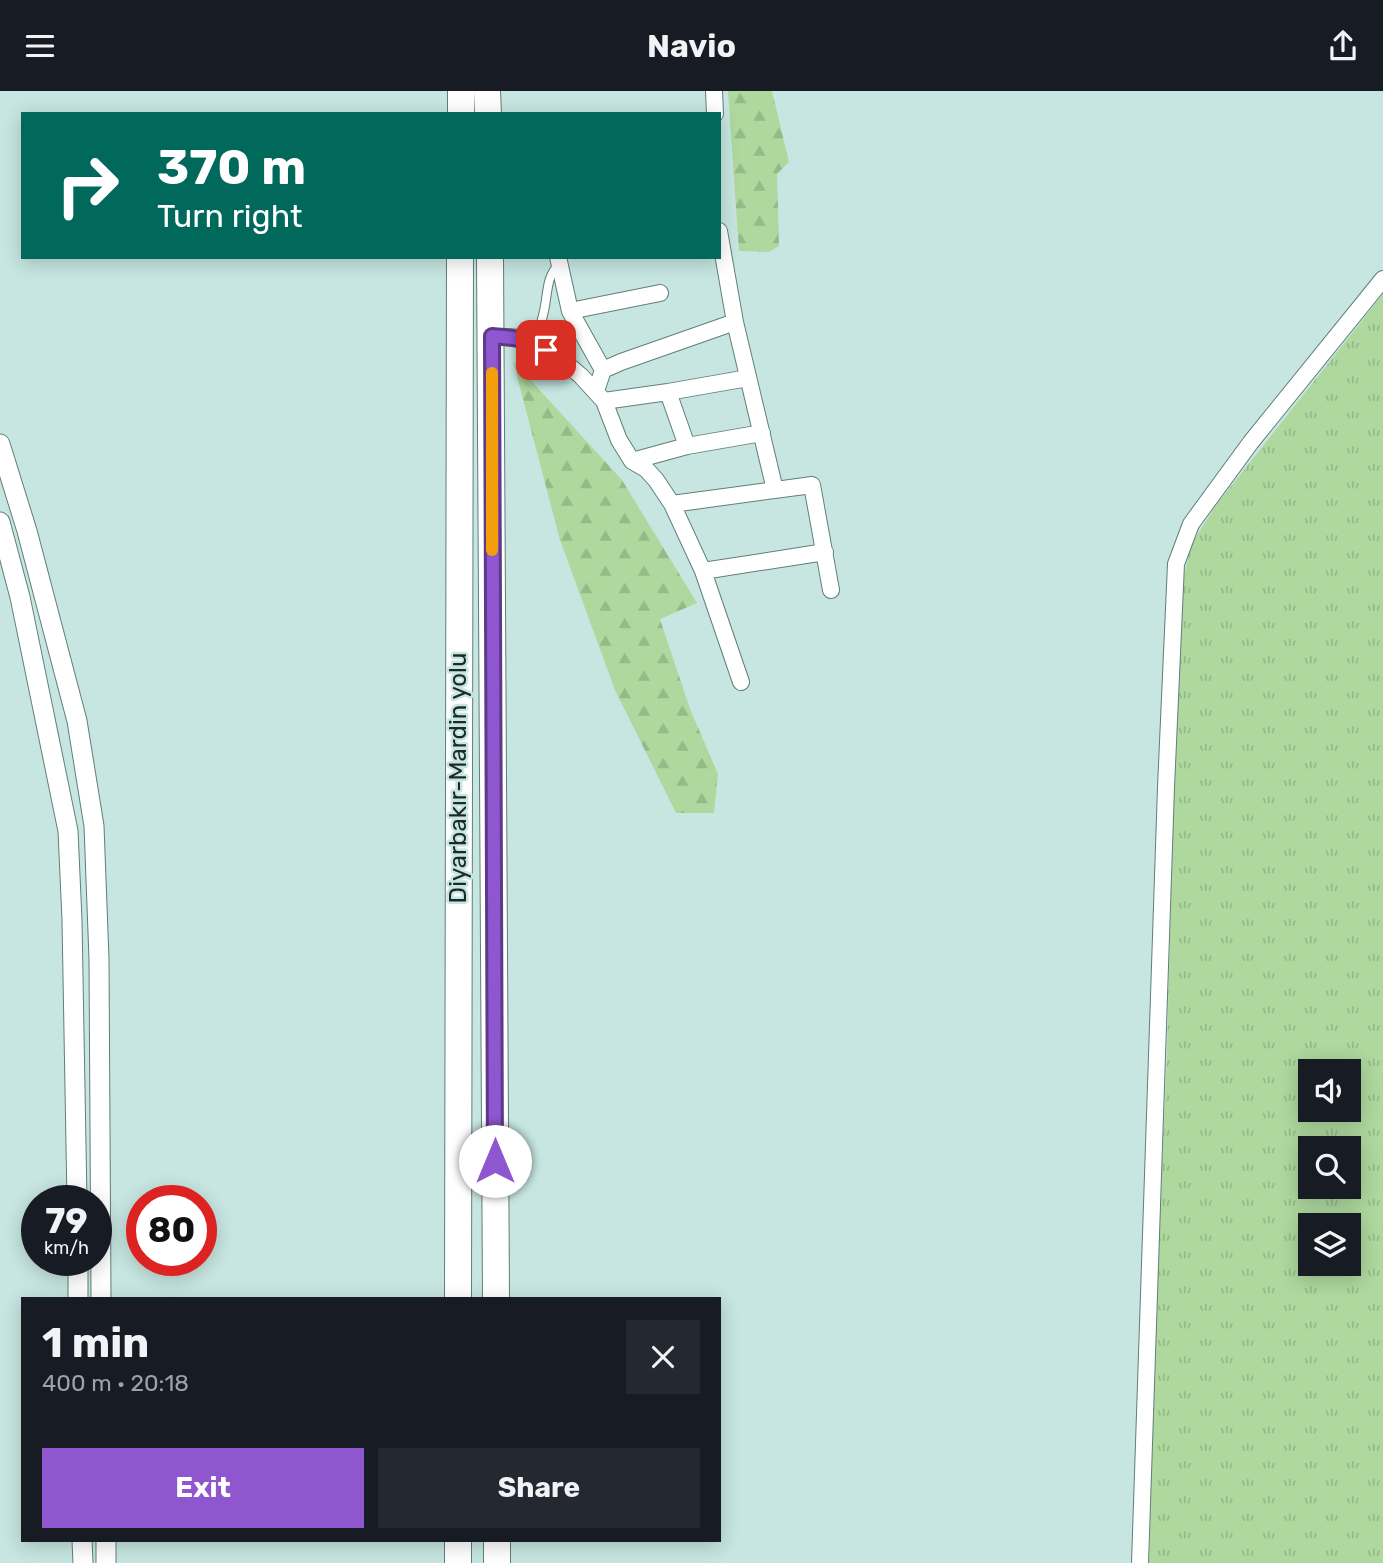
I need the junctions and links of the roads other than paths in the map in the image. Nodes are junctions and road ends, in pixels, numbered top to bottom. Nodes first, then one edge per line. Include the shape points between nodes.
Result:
1 (461, 91) edge
2 (487, 91) edge
3 (714, 91) edge
4 (461, 112) edge
5 (488, 112) edge
6 (715, 112) edge
7 (721, 242) edge
8 (460, 259) edge
9 (490, 259) edge
10 (559, 260) edge
11 (1383, 278) edge
12 (660, 293) dead end
13 (569, 311) junction
14 (735, 322) junction
15 (492, 336) junction
16 (531, 341) junction
17 (603, 370) junction
18 (748, 377) junction
19 (668, 392) junction
20 (600, 396) junction
21 (762, 433) junction
22 (0, 444) edge
23 (687, 446) junction
24 (632, 461) junction
25 (775, 490) junction
26 (671, 504) junction
27 (0, 522) edge
28 (825, 552) junction
29 (703, 571) junction
30 (831, 590) dead end
31 (741, 682) dead end
32 (77, 1185) edge
33 (78, 1276) edge
34 (78, 1297) edge
35 (101, 1297) edge
36 (458, 1297) edge
37 (496, 1297) edge
38 (82, 1542) edge
39 (106, 1542) edge
40 (458, 1542) edge
41 (497, 1542) edge
42 (83, 1563) edge
43 (106, 1563) edge
44 (458, 1563) edge
45 (497, 1563) edge
46 (1140, 1563) edge

1 - 4 highway
2 - 5 highway
3 - 6 street
7 - 14 street
8 - 36 highway, Diyarbakır-Mardin yolu
9 - 15 highway, Diyarbakır-Mardin yolu
10 - 13 street
10 - 16 lane via 548,282 539,330
11 - 46 street via 1191,524 1176,564
12 - 13 street
13 - 17 street
14 - 17 street
14 - 18 street
15 - 16 street
15 - 37 highway, Diyarbakır-Mardin yolu
16 - 20 street via 561,359
17 - 20 street
18 - 19 street
18 - 21 street
19 - 20 street
19 - 23 street
20 - 24 street
21 - 23 street
21 - 25 street
22 - 35 street via 76,721 94,826
23 - 24 street
24 - 26 street via 656,480
25 - 26 street
25 - 28 street via 813,485
26 - 29 street
27 - 32 street via 68,831
28 - 29 street
28 - 30 street
29 - 31 street
33 - 34 street
38 - 42 street
39 - 43 street
40 - 44 highway
41 - 45 highway

